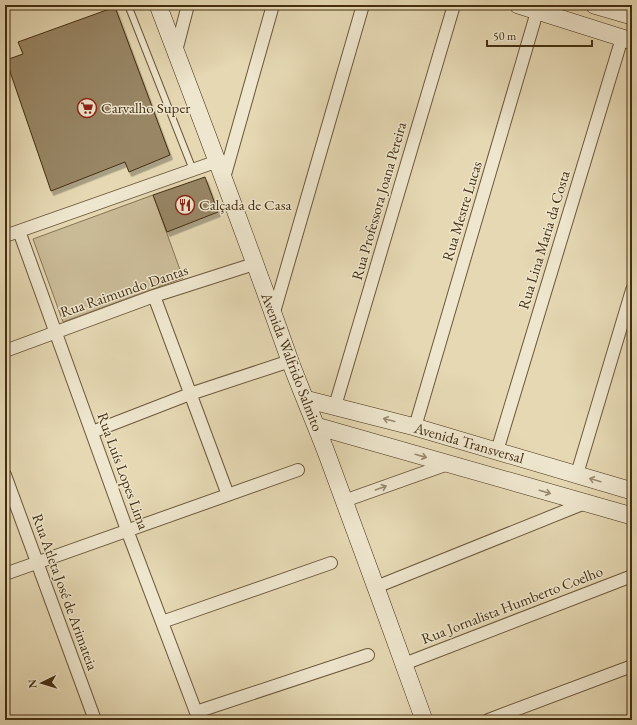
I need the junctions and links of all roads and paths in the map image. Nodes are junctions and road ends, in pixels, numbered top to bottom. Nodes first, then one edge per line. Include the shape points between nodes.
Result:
1 (128, 5) edge
2 (158, 5) edge
3 (188, 5) edge
4 (273, 5) edge
5 (363, 5) edge
6 (454, 5) edge
7 (518, 5) edge
8 (594, 5) edge
9 (539, 8) edge
10 (632, 16) edge
11 (627, 40) edge
12 (176, 51) junction
13 (218, 161) junction
14 (193, 170) junction
15 (224, 178) junction
16 (19, 231) junction
17 (5, 236) edge
18 (254, 264) junction
19 (632, 290) edge
20 (154, 296) junction
21 (274, 312) junction
22 (55, 332) junction
23 (5, 351) edge
24 (290, 361) junction
25 (190, 394) junction
26 (305, 399) junction
27 (335, 406) junction
28 (316, 426) junction
29 (415, 427) junction
30 (92, 432) junction
31 (497, 451) junction
32 (448, 464) junction
33 (298, 470) dead end
34 (577, 474) junction
35 (5, 475) edge
36 (632, 491) edge
37 (228, 495) junction
38 (344, 501) junction
39 (585, 503) junction
40 (632, 516) edge
41 (127, 530) junction
42 (38, 562) junction
43 (332, 563) dead end
44 (5, 574) edge
45 (632, 576) edge
46 (376, 587) junction
47 (162, 622) junction
48 (368, 655) dead end
49 (404, 664) junction
50 (632, 666) edge
51 (197, 716) edge
52 (95, 720) edge
53 (424, 720) edge
54 (488, 720) edge

1 - 14 lane
2 - 12 street, Avenida Walfrido Salmito
3 - 12 street
4 - 15 street
5 - 21 street
6 - 27 street, Rua Professora Joana Pereira
7 - 9 street
8 - 10 street
9 - 11 street
9 - 29 street, Rua Mestre Lucas
11 - 31 street, Rua Lina Maria da Costa
12 - 13 street, Avenida Walfrido Salmito
13 - 14 street
13 - 15 street, Avenida Walfrido Salmito
14 - 16 street
15 - 18 street, Avenida Walfrido Salmito
16 - 17 street
16 - 22 street, Rua Luís Lopes Lima
18 - 20 street, Rua Raimundo Dantas
18 - 21 street, Avenida Walfrido Salmito
19 - 34 street
20 - 22 street, Rua Raimundo Dantas
20 - 25 street
21 - 24 street, Avenida Walfrido Salmito
22 - 23 street, Rua Raimundo Dantas
22 - 30 street, Rua Luís Lopes Lima
24 - 25 street
24 - 26 street, Avenida Walfrido Salmito
25 - 30 street
25 - 37 street
26 - 27 street, Avenida Transversal
26 - 28 street, Avenida Walfrido Salmito
29 -> 27 street, Avenida Transversal
28 -> 32 street, Avenida Transversal
28 - 38 street, Avenida Walfrido Salmito
29 - 31 street, Avenida Transversal
30 - 41 street, Rua Luís Lopes Lima
31 - 34 street, Avenida Transversal
38 -> 32 street
32 -> 39 street, Avenida Transversal
33 - 37 street
36 -> 34 street, Avenida Transversal
35 - 42 street, Rua Atleta José de Arimateia
37 - 41 street
38 - 46 street, Avenida Walfrido Salmito
39 - 40 street, Avenida Transversal
39 - 46 street
41 - 42 street
41 - 47 street, Rua Luís Lopes Lima
42 - 44 street
42 - 52 street, Rua Atleta José de Arimateia
43 - 47 street
45 - 49 street, Rua Jornalista Humberto Coelho
46 - 49 street, Avenida Walfrido Salmito
47 - 51 street, Rua Luís Lopes Lima
48 - 51 street
49 - 53 street, Avenida Walfrido Salmito
50 - 54 street

